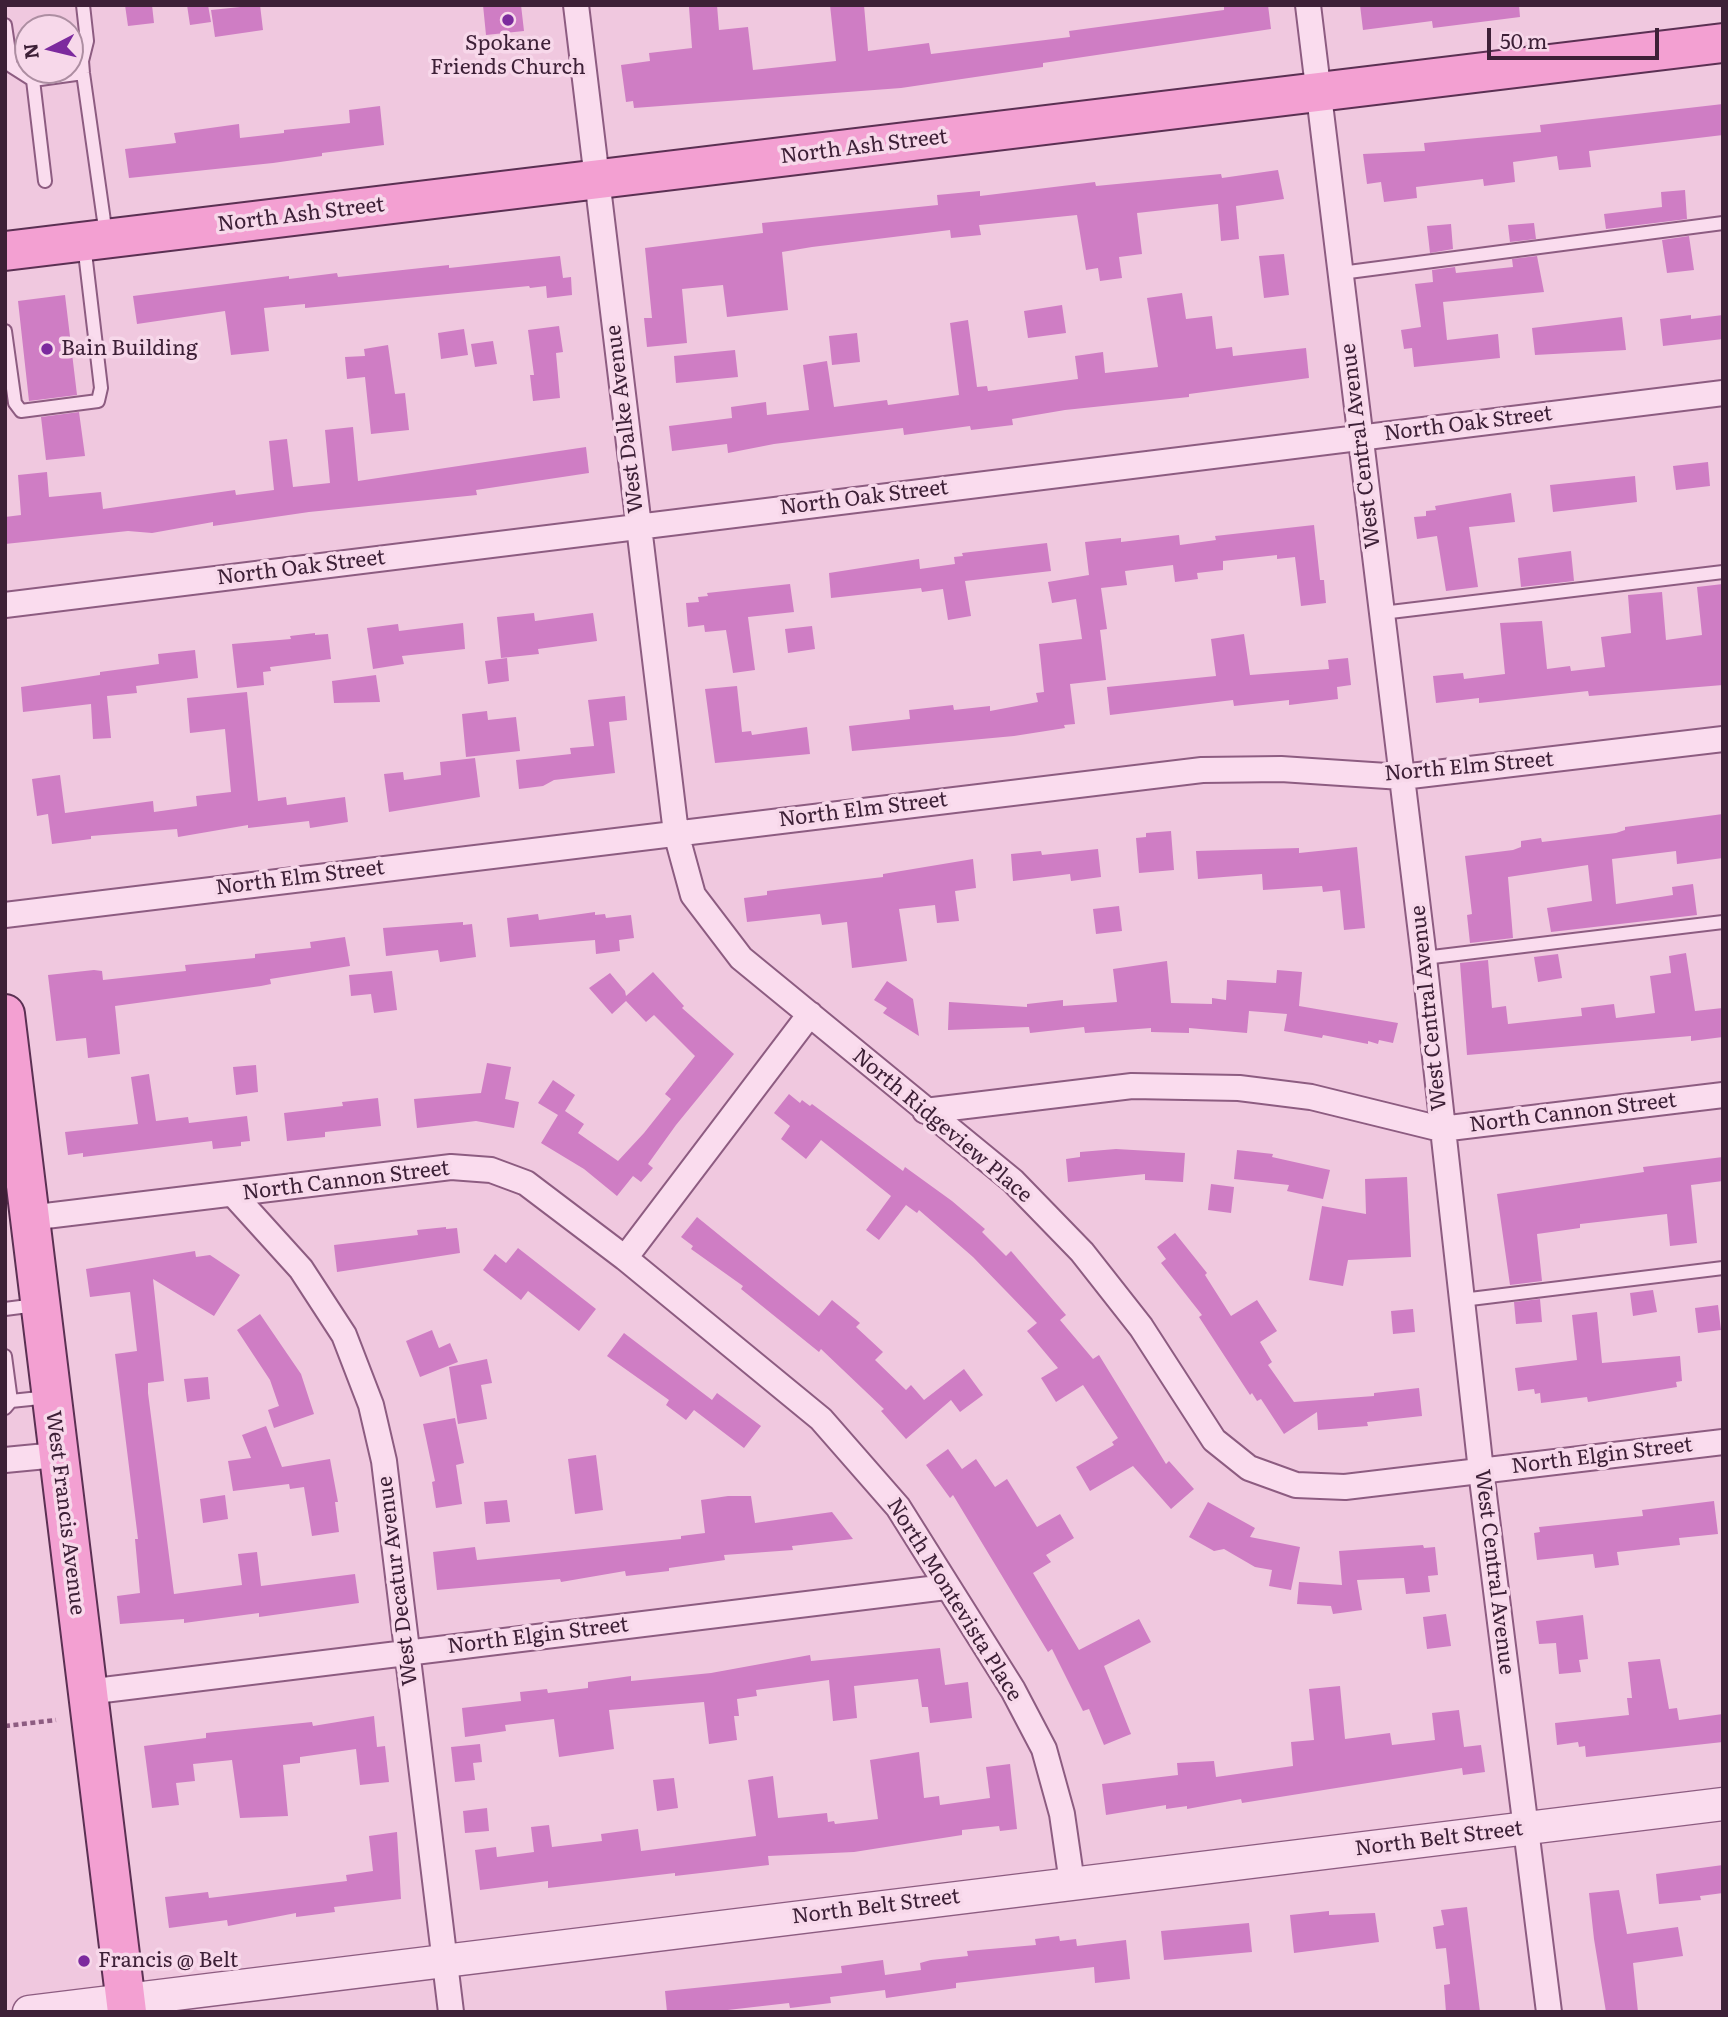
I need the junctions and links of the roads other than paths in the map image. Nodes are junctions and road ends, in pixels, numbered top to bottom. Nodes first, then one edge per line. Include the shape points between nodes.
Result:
1 (576, 5) edge
2 (1308, 5) edge
3 (84, 14) edge
4 (5, 25) edge
5 (1723, 43) edge
6 (84, 53) edge
7 (14, 68) edge
8 (33, 84) edge
9 (84, 84) edge
10 (1318, 93) junction
11 (595, 180) junction
12 (45, 181) dead end
13 (1723, 223) edge
14 (95, 240) junction
15 (5, 251) edge
16 (1340, 273) junction
17 (5, 331) edge
18 (1723, 393) edge
19 (1360, 438) junction
20 (638, 526) junction
21 (1723, 572) edge
22 (5, 605) edge
23 (1381, 613) junction
24 (1723, 740) edge
25 (1402, 777) junction
26 (676, 832) junction
27 (5, 915) edge
28 (1723, 922) edge
29 (1424, 958) junction
30 (5, 1014) edge
31 (810, 1014) junction
32 (1723, 1095) edge
33 (925, 1111) junction
34 (1441, 1129) junction
35 (233, 1194) junction
36 (29, 1218) junction
37 (625, 1258) junction
38 (1723, 1268) edge
39 (1462, 1300) junction
40 (22, 1307) edge
41 (5, 1356) edge
42 (51, 1397) junction
43 (8, 1404) edge
44 (1723, 1442) edge
45 (57, 1455) junction
46 (5, 1460) edge
47 (1482, 1471) junction
48 (946, 1587) junction
49 (407, 1652) junction
50 (87, 1692) junction
51 (1723, 1804) edge
52 (1527, 1828) junction
53 (1072, 1883) junction
54 (444, 1959) junction
55 (126, 2006) edge
56 (29, 2012) edge
57 (451, 2012) edge
58 (1549, 2012) edge

1 - 11 street, West Dalke Avenue
2 - 10 street, West Central Avenue
3 - 6 lane
4 - 7 lane
5 - 10 main road, North Ash Street
8 - 12 lane
9 - 14 lane
10 - 11 main road, North Ash Street
10 - 16 street, West Central Avenue
11 - 14 main road, North Ash Street
11 - 20 street, West Dalke Avenue
13 - 16 lane
14 - 15 main road, North Ash Street
14 - 17 lane via 101,388 97,401 21,411 15,403
16 - 19 street, West Central Avenue
18 - 19 street, North Oak Street
19 - 20 street, North Oak Street
19 - 23 street, West Central Avenue
20 - 22 street, North Oak Street
20 - 26 street, West Dalke Avenue
21 - 23 lane
23 - 25 street, West Central Avenue
24 - 25 street, North Elm Street
25 - 26 street, North Elm Street via 1281,769 1202,770
25 - 29 street, West Central Avenue
26 - 27 street, North Elm Street
26 - 31 street, North Ridgeview Place via 693,895 741,958
28 - 29 lane
29 - 34 street, West Central Avenue
30 - 36 main road, West Francis Avenue
31 - 33 street, North Ridgeview Place
31 - 37 street
32 - 34 street, North Cannon Street
33 - 34 street, North Cannon Street via 1132,1086 1239,1088 1311,1097
33 - 47 street, North Ridgeview Place via 1013,1181 1082,1252 1141,1327 1214,1440 1249,1468 1296,1485 1345,1487
34 - 39 street, West Central Avenue
35 - 36 street, North Cannon Street
35 - 37 street, North Cannon Street via 451,1167 491,1170 526,1183
35 - 49 street, West Decatur Avenue via 301,1269 337,1324 372,1405 384,1461
36 - 40 main road, West Francis Avenue
37 - 48 street, North Montevista Place via 821,1419 898,1507
38 - 39 lane
39 - 47 street, West Central Avenue
40 - 42 main road, West Francis Avenue
41 - 43 lane
42 - 43 lane
42 - 45 main road, West Francis Avenue
44 - 47 street, North Elgin Street
45 - 46 street
45 - 50 main road, West Francis Avenue
47 - 52 street, West Central Avenue
48 - 49 street, North Elgin Street
48 - 53 street, North Montevista Place via 1013,1690 1044,1749 1062,1814
49 - 50 street, North Elgin Street
49 - 54 street, West Decatur Avenue
50 - 55 main road, West Francis Avenue
51 - 52 street, North Belt Street
52 - 53 street, North Belt Street
52 - 58 street, West Central Avenue
53 - 54 street, North Belt Street
54 - 55 street, North Belt Street
54 - 57 street, West Decatur Avenue
55 - 56 street, North Belt Street

